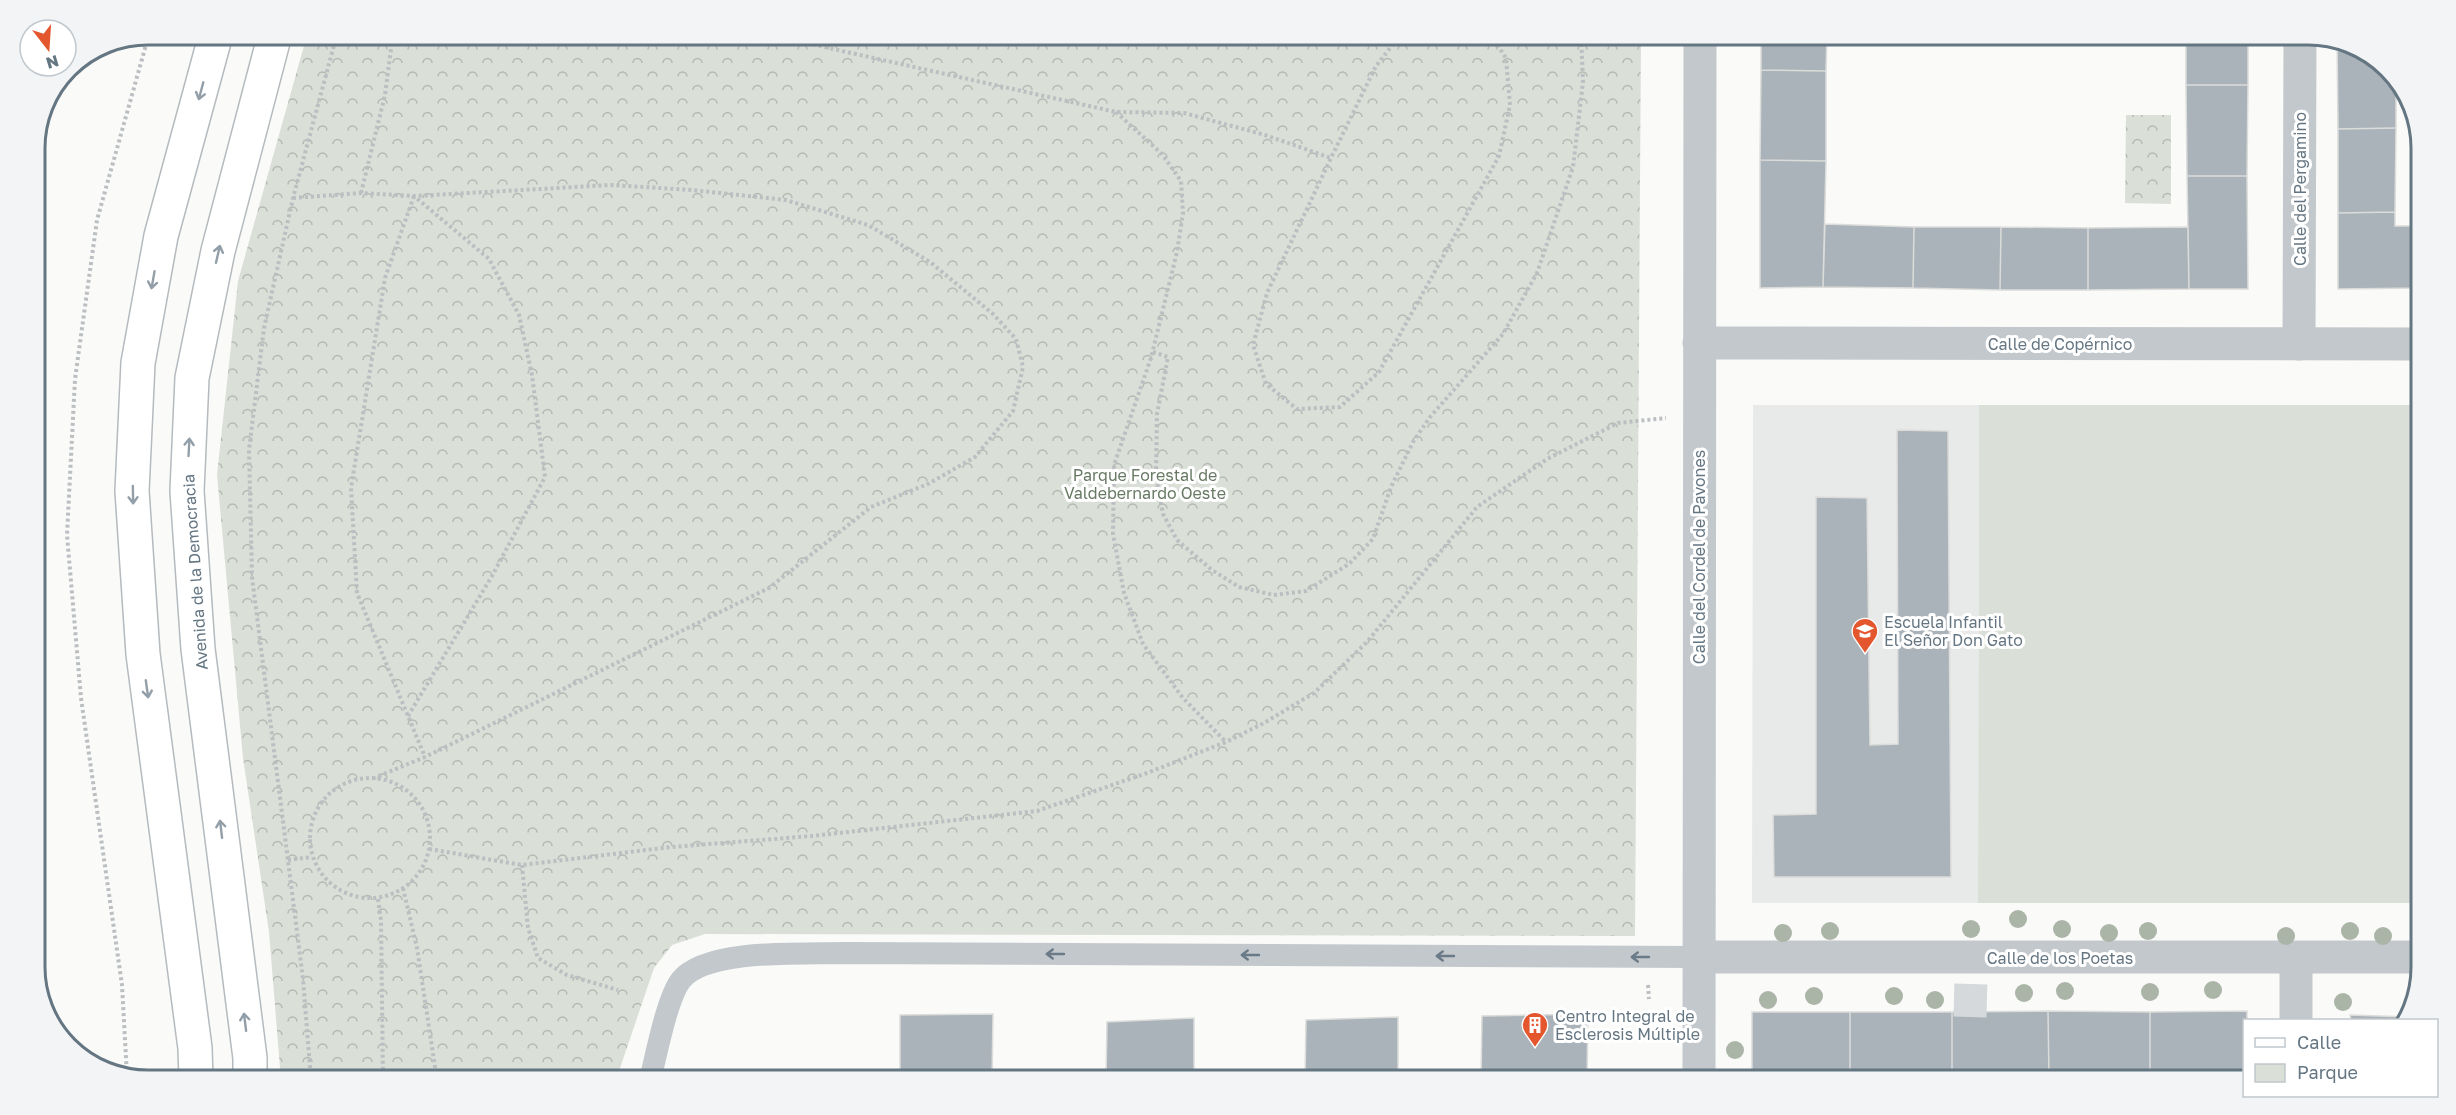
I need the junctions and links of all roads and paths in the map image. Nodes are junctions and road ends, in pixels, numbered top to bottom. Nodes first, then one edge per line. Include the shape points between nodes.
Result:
1 (146, 45) edge
2 (213, 45) edge
3 (271, 45) edge
4 (334, 45) edge
5 (392, 45) edge
6 (815, 45) edge
7 (1392, 45) edge
8 (1497, 45) edge
9 (1581, 45) edge
10 (1700, 45) edge
11 (2300, 45) edge
12 (1116, 112) junction
13 (1331, 158) junction
14 (361, 193) junction
15 (414, 196) junction
16 (293, 198) junction
17 (1700, 343) junction
18 (2299, 344) junction
19 (2411, 344) edge
20 (1153, 352) junction
21 (1699, 414) junction
22 (408, 716) junction
23 (1226, 742) junction
24 (425, 757) junction
25 (374, 778) junction
26 (429, 849) junction
27 (312, 857) junction
28 (288, 860) junction
29 (522, 865) junction
30 (403, 888) junction
31 (378, 899) junction
32 (1698, 957) junction
33 (2411, 957) edge
34 (2296, 958) junction
35 (1648, 983) dead end
36 (618, 990) dead end
37 (1649, 999) dead end
38 (2296, 1019) edge
39 (127, 1068) edge
40 (196, 1070) edge
41 (250, 1070) edge
42 (310, 1070) edge
43 (383, 1070) edge
44 (435, 1070) edge
45 (653, 1070) edge
46 (1699, 1070) edge

1 - 39 path via 97,220 75,379 67,535 81,698 122,985
2 -> 40 main road via 161,236 142,340 132,491 142,654
41 -> 3 main road, Avenida de la Democracia via 198,649 187,491 192,378 218,251
4 - 16 path
5 - 14 path via 385,95
6 - 12 path
7 - 13 path via 1376,66
8 - 13 path via 1506,58 1510,105 1499,156 1379,372 1340,407 1297,409 1266,384 1253,345 1267,293
9 - 20 path via 1583,81 1573,167 1537,273 1503,334 1413,442 1391,487 1373,539 1349,564 1306,591 1274,595 1239,587 1177,540 1163,514 1156,477 1157,414 1168,357
10 - 17 street, Calle del Cordel de Pavones
11 - 18 street, Calle del Pergamino
12 - 13 path via 1184,113
12 - 20 path via 1162,154 1181,181 1183,213 1177,252
14 - 15 path
14 - 16 path
15 - 22 path via 385,278 351,488 357,593
15 - 22 path via 489,259 519,315 532,375 544,477 492,576
15 - 24 path via 610,185 786,200 868,225 930,262 993,314 1016,339 1023,367 1013,411 975,457 928,484 871,507 769,588
16 - 28 path via 264,328 249,450 252,577
17 - 18 street, Calle de Copérnico
17 - 21 street, Calle del Cordel de Pavones
18 - 19 street, Calle de Copérnico
20 - 23 path via 1114,465 1113,534 1124,593 1143,644 1183,698
21 - 23 path via 1618,423 1547,459 1477,507 1367,642 1314,693
21 - 32 street, Calle del Cordel de Pavones
22 - 24 path
23 - 29 path via 1037,811
24 - 25 path
25 - 26 path via 394,783 411,794 423,810 429,829
25 - 27 path via 355,780 322,801 309,838
26 - 29 path
26 - 30 path via 424,865
27 - 28 path
27 - 31 path via 334,887 350,895
28 - 42 path
29 - 36 path via 528,928 538,958 567,975
30 - 31 path
30 - 44 path via 417,948
31 - 43 path
32 - 34 street, Calle de los Poetas via 1970,968
32 -> 45 lane via 845,953 737,956 705,962 681,979
32 - 46 street, Calle del Cordel de Pavones
33 - 34 street, Calle de los Poetas
34 - 38 street
35 - 37 path

